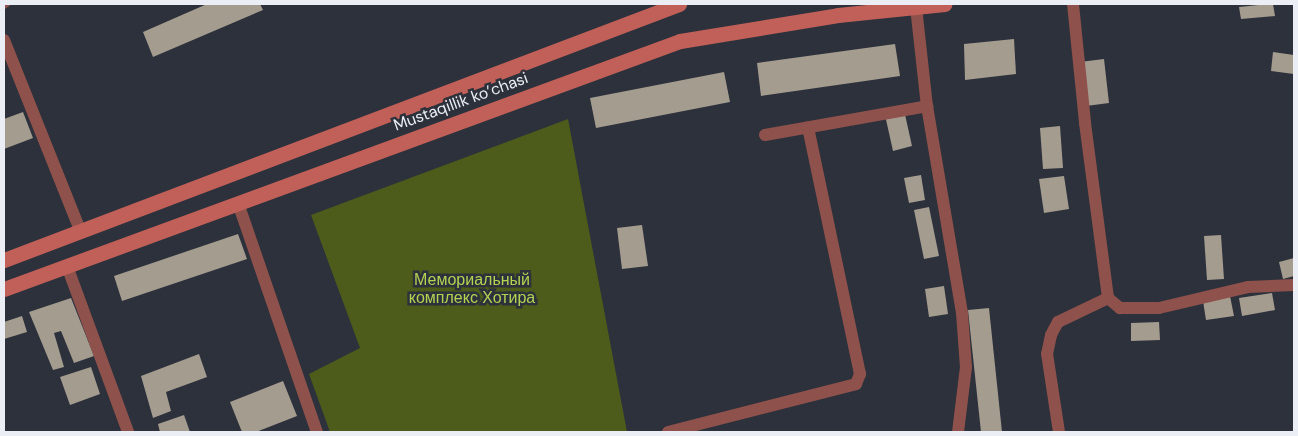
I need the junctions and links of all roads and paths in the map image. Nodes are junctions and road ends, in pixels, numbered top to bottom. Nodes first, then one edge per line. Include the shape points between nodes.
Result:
1 (679, 4) edge
2 (944, 4) edge
3 (1074, 4) edge
4 (916, 7) junction
5 (837, 10) edge
6 (4, 40) edge
7 (928, 106) junction
8 (808, 127) junction
9 (765, 135) dead end
10 (238, 203) junction
11 (80, 230) junction
12 (4, 260) edge
13 (67, 266) junction
14 (1294, 285) edge
15 (4, 289) edge
16 (1108, 298) junction
17 (128, 432) edge
18 (317, 432) edge
19 (668, 432) edge
20 (958, 432) edge
21 (1059, 432) edge

1 - 11 main road, Mustaqillik ko’chasi
2 - 4 main road, Mustaqillik ko’chasi
3 - 16 street via 1084,123
4 - 5 main road, Mustaqillik ko’chasi
4 - 7 street
5 - 10 main road, Mustaqillik ko’chasi via 680,41
6 - 11 street
7 - 8 street
7 - 20 street via 962,313 966,367
8 - 9 street
8 - 19 street via 860,374 856,384
10 - 13 main road, Mustaqillik ko’chasi
10 - 18 street
11 - 12 main road, Mustaqillik ko’chasi
13 - 15 main road, Mustaqillik ko’chasi
13 - 17 street
14 - 16 street via 1248,287 1158,308 1120,308
16 - 21 street via 1058,322 1051,335 1048,354

